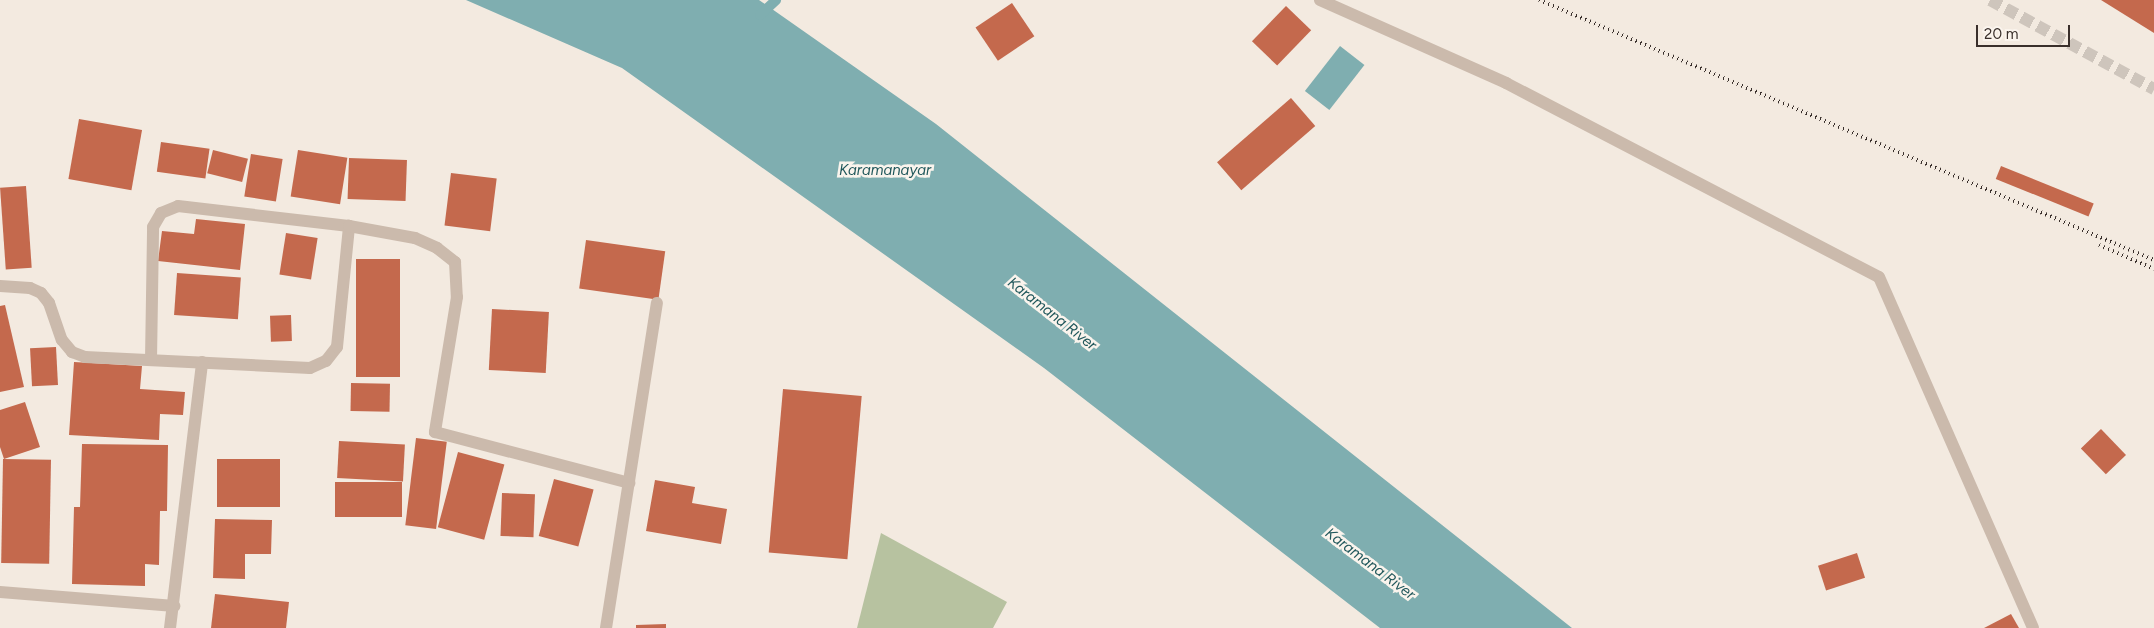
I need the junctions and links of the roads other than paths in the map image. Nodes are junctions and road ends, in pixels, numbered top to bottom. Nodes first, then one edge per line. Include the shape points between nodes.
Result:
1 (1320, 0) edge
2 (349, 226) junction
3 (0, 286) edge
4 (657, 303) dead end
5 (151, 360) junction
6 (202, 362) junction
7 (629, 483) junction
8 (0, 592) edge
9 (174, 606) junction
10 (170, 628) edge
11 (606, 628) edge
12 (2034, 628) edge

1 - 12 street via 1506,84 1879,277
2 - 5 street via 178,206 161,213 153,227
2 - 6 street via 337,347 326,361 310,368
2 - 7 street via 415,238 437,248 455,262 457,297 435,432
3 - 5 street via 30,288 41,293 49,303 62,340 72,352 85,357
4 - 7 street
5 - 6 street
6 - 9 street
7 - 11 street
8 - 9 street
9 - 10 street

